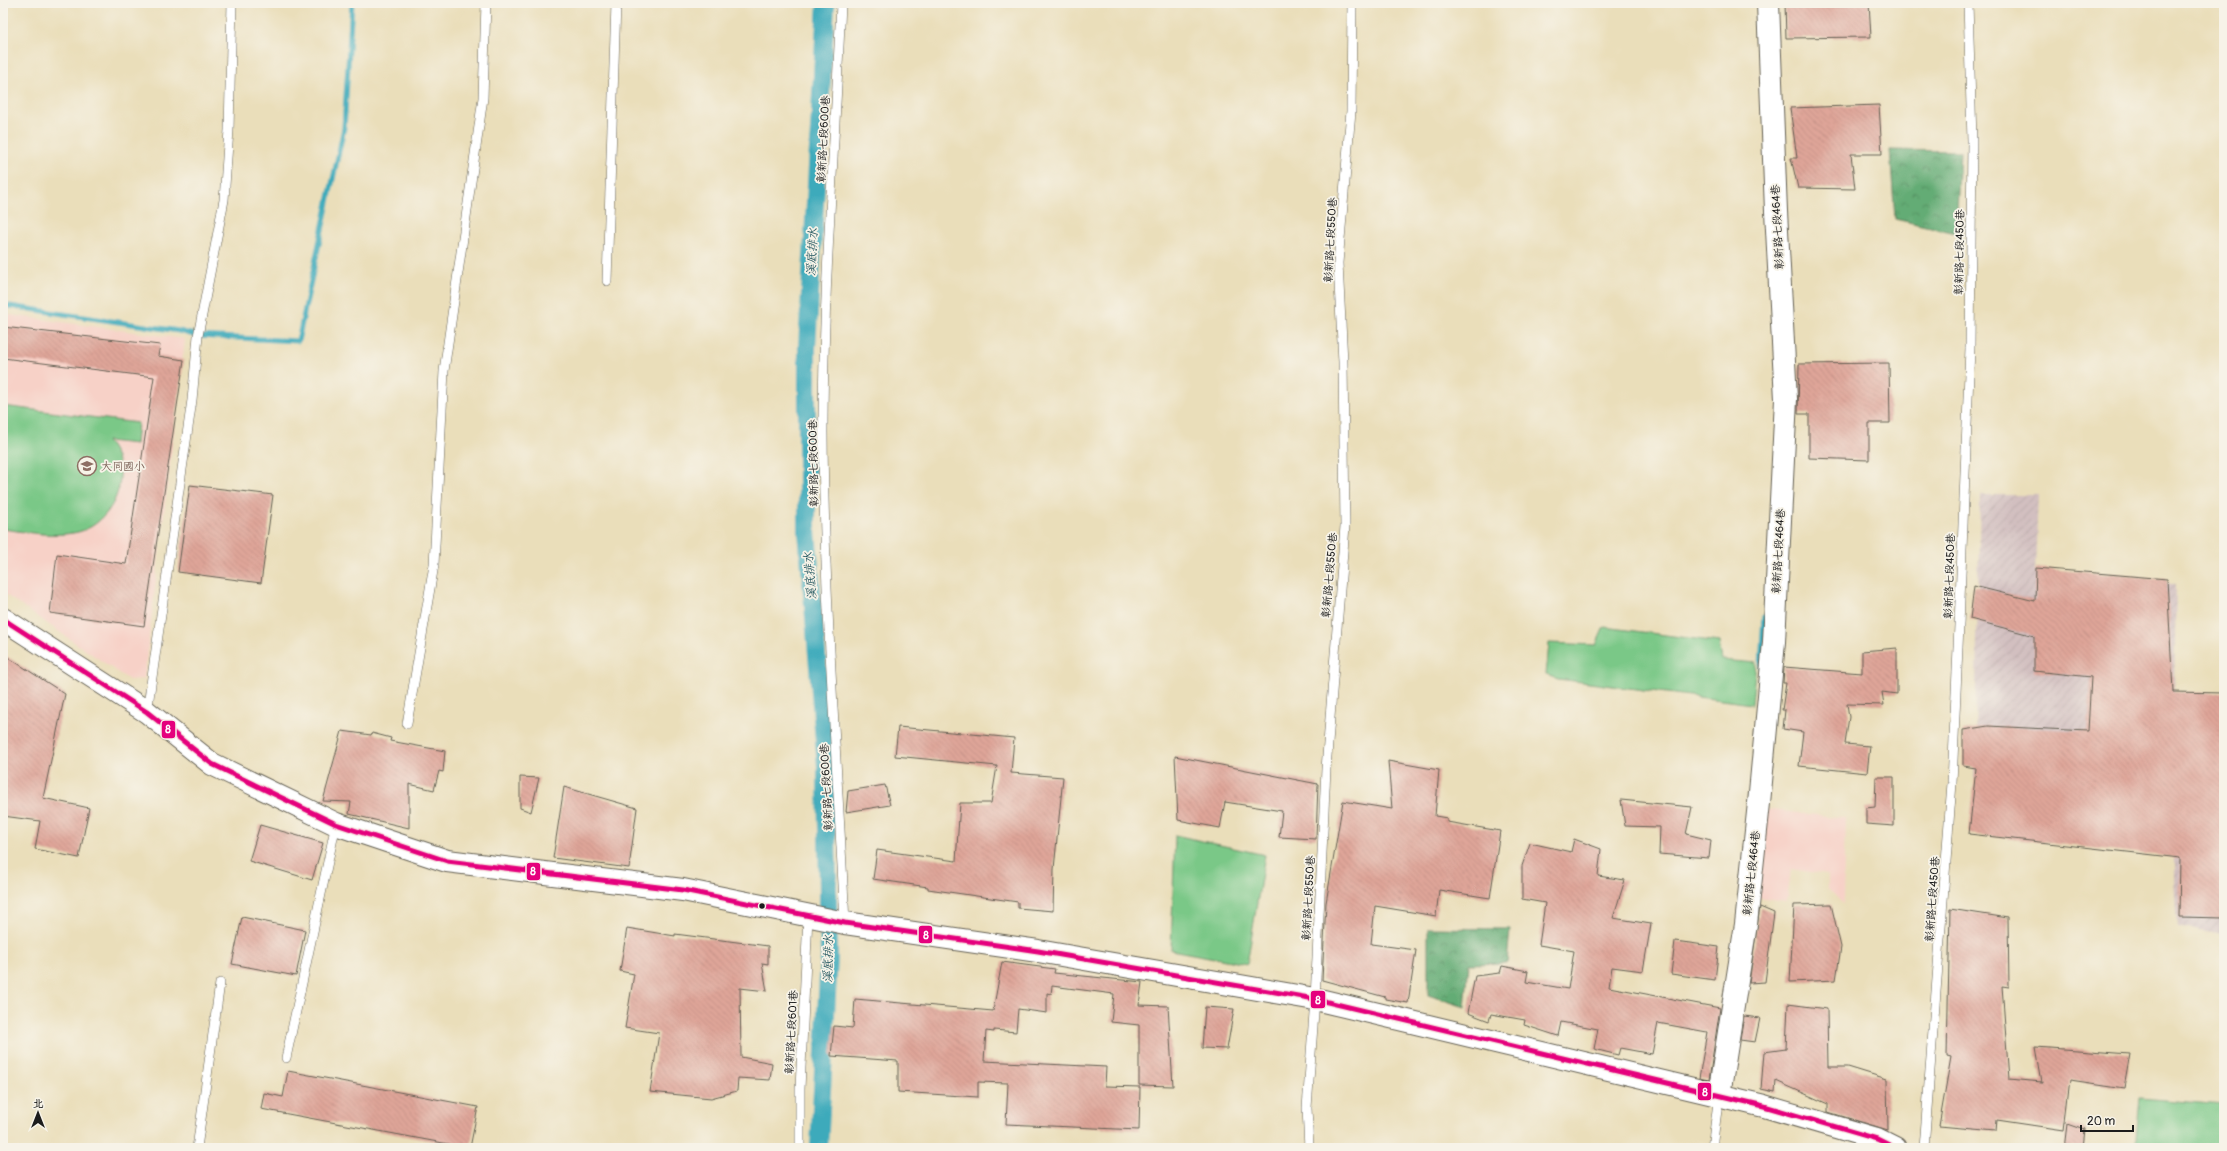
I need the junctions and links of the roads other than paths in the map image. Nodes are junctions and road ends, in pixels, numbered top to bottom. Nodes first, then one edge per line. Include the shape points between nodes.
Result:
1 (232, 3) edge
2 (486, 3) edge
3 (616, 3) edge
4 (841, 3) edge
5 (1352, 3) edge
6 (1768, 3) edge
7 (1968, 3) edge
8 (607, 281) dead end
9 (3, 619) edge
10 (147, 712) junction
11 (407, 724) dead end
12 (336, 824) junction
13 (808, 916) junction
14 (845, 923) junction
15 (220, 983) dead end
16 (1315, 999) junction
17 (286, 1058) dead end
18 (1719, 1095) junction
19 (197, 1148) edge
20 (800, 1148) edge
21 (1309, 1148) edge
22 (1712, 1148) edge
23 (1896, 1148) edge
24 (1924, 1148) edge

1 - 10 lane via 229,130 224,200 198,336 192,400
2 - 11 lane via 483,98 444,371 434,565
3 - 8 lane
4 - 14 lane, 彰新路七段600巷 via 826,319 824,434 829,604
5 - 16 lane, 彰新路七段550巷 via 1351,111 1338,263 1343,362 1345,526 1326,768
6 - 18 street, 彰新路七段464巷 via 1786,399 1774,642 1746,924
7 - 24 lane, 彰新路七段450巷 via 1972,142 1970,348 1952,783
9 - 10 street
10 - 12 street via 212,764
12 - 13 street via 447,861 683,890
12 - 17 lane
13 - 14 street
13 - 20 lane, 彰新路七段601巷 via 800,1089
14 - 16 street via 1038,951
15 - 19 lane
16 - 18 street
16 - 21 lane, 彰新路七段550巷 via 1307,1108
18 - 22 lane
18 - 23 street via 1870,1137

